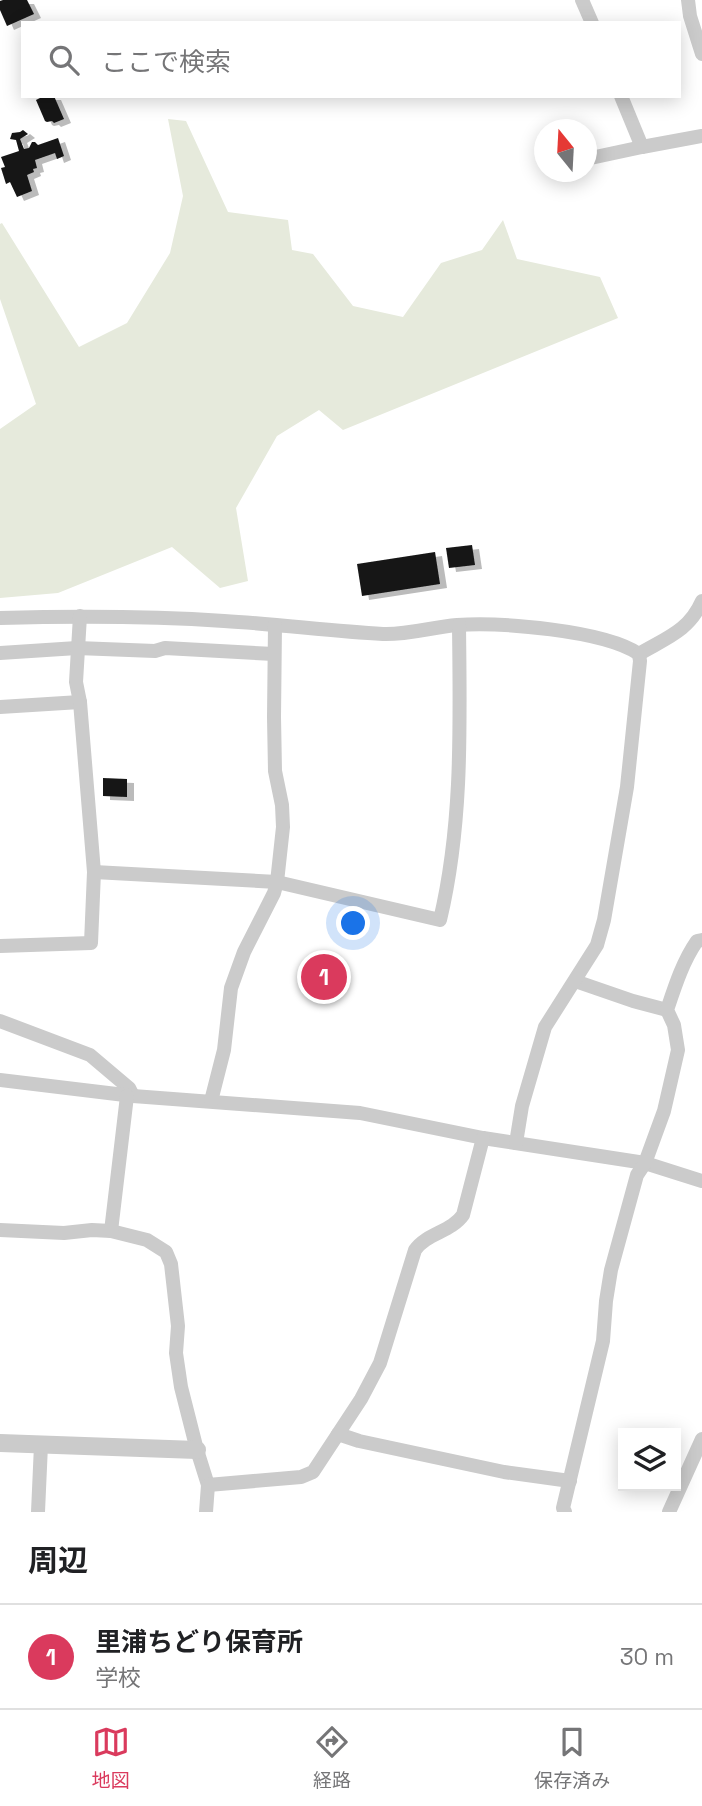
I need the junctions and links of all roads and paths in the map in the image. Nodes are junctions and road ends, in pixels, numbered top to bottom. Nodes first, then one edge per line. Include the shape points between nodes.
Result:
1 (582, 0) edge
2 (688, 0) edge
3 (591, 21) edge
4 (702, 54) edge
5 (622, 98) edge
6 (702, 136) edge
7 (642, 147) junction
8 (597, 157) edge
9 (702, 601) edge
10 (80, 616) junction
11 (0, 618) edge
12 (275, 625) junction
13 (458, 625) junction
14 (77, 648) junction
15 (0, 653) edge
16 (274, 654) junction
17 (639, 654) junction
18 (80, 702) junction
19 (0, 707) edge
20 (94, 872) junction
21 (277, 882) junction
22 (702, 940) edge
23 (0, 946) edge
24 (575, 981) junction
25 (667, 1010) junction
26 (0, 1021) edge
27 (0, 1080) edge
28 (130, 1096) junction
29 (211, 1101) junction
30 (483, 1138) junction
31 (516, 1143) junction
32 (645, 1163) junction
33 (702, 1181) edge
34 (0, 1230) edge
35 (111, 1231) junction
36 (338, 1434) junction
37 (702, 1439) edge
38 (0, 1443) edge
39 (41, 1445) junction
40 (197, 1450) junction
41 (570, 1480) junction
42 (208, 1485) junction
43 (38, 1512) edge
44 (206, 1512) edge
45 (565, 1512) edge
46 (669, 1512) edge

1 - 3 street
2 - 4 street
5 - 7 street
6 - 7 street
7 - 8 street
9 - 17 street via 685,627
10 - 11 street
10 - 12 street
10 - 14 street
12 - 13 street via 387,634
12 - 16 street
13 - 17 street via 549,629 604,639
13 - 21 street via 460,741 455,829 440,920
14 - 15 street
14 - 16 street
14 - 18 street via 75,682
16 - 21 street via 275,771 283,827
17 - 24 street via 627,787 606,912 597,945
18 - 19 street
18 - 20 street
20 - 21 street
20 - 23 street via 91,943
21 - 29 street via 231,988 224,1050
22 - 25 street via 691,948
24 - 25 street
24 - 31 street via 545,1027
25 - 32 street via 678,1050 664,1111
26 - 28 street via 90,1055 129,1088
27 - 28 street
28 - 29 street
28 - 35 street
29 - 30 street via 359,1113
30 - 31 street
30 - 36 street via 463,1215 457,1223 421,1241 415,1250 380,1363
31 - 32 street
32 - 33 street
32 - 41 street via 637,1175 611,1270 603,1341
34 - 35 street
35 - 40 street via 147,1240 166,1252 178,1325 181,1387
36 - 41 street via 504,1472
36 - 42 street via 313,1472 301,1477
37 - 46 street
38 - 39 street
39 - 40 street
39 - 43 street
40 - 42 street
41 - 45 street
42 - 44 street

